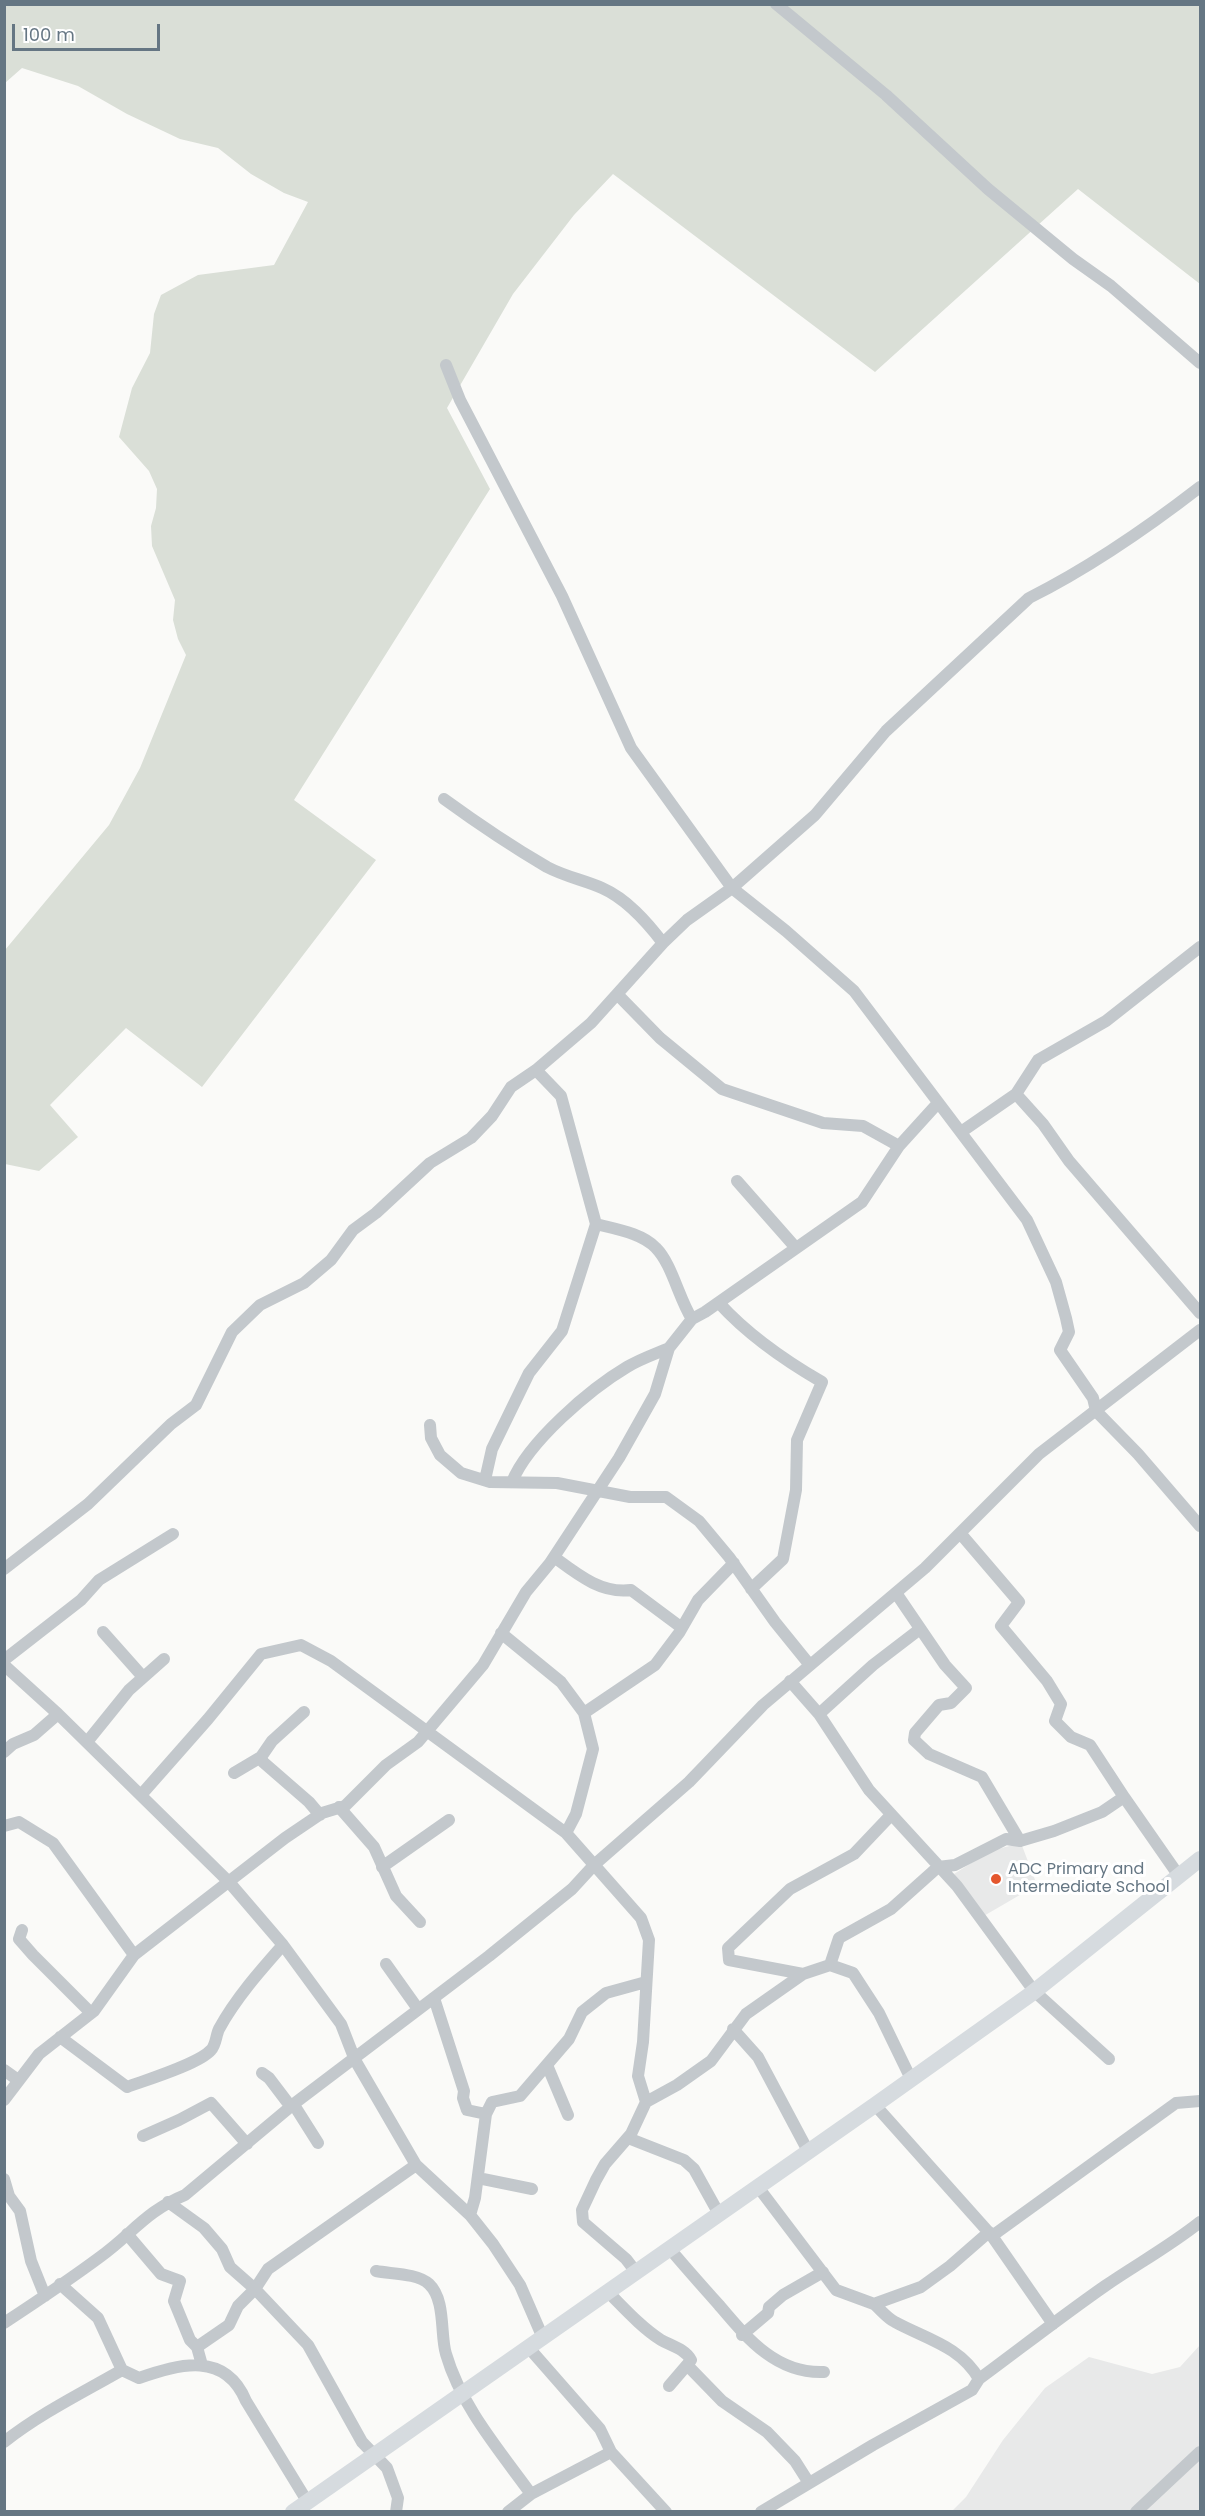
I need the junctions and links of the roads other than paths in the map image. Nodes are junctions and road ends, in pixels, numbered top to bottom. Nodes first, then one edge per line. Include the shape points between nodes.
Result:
1 (776, 4) edge
2 (1200, 363) edge
3 (446, 365) dead end
4 (1200, 487) edge
5 (444, 799) dead end
6 (732, 888) junction
7 (663, 943) junction
8 (1200, 947) edge
9 (617, 994) junction
10 (536, 1070) junction
11 (1016, 1094) junction
12 (938, 1103) junction
13 (961, 1132) junction
14 (899, 1146) junction
15 (737, 1181) dead end
16 (596, 1224) junction
17 (796, 1248) junction
18 (719, 1303) junction
19 (1200, 1313) edge
20 (692, 1319) junction
21 (1200, 1330) edge
22 (669, 1347) junction
23 (1096, 1411) junction
24 (430, 1425) dead end
25 (485, 1480) junction
26 (512, 1482) junction
27 (598, 1492) junction
28 (1200, 1526) edge
29 (960, 1533) junction
30 (173, 1534) dead end
31 (554, 1557) junction
32 (734, 1563) junction
33 (4, 1569) edge
34 (751, 1588) junction
35 (896, 1593) junction
36 (682, 1628) junction
37 (920, 1629) junction
38 (103, 1632) dead end
39 (501, 1633) junction
40 (164, 1659) dead end
41 (4, 1660) edge
42 (809, 1664) junction
43 (4, 1665) edge
44 (143, 1677) junction
45 (790, 1681) junction
46 (304, 1712) dead end
47 (584, 1713) junction
48 (58, 1714) junction
49 (819, 1714) junction
50 (428, 1730) junction
51 (87, 1742) junction
52 (4, 1752) edge
53 (261, 1757) junction
54 (234, 1773) dead end
55 (141, 1795) junction
56 (1124, 1797) junction
57 (339, 1807) junction
58 (320, 1815) junction
59 (891, 1815) junction
60 (450, 1820) dead end
61 (4, 1826) edge
62 (567, 1833) junction
63 (1020, 1842) junction
64 (1200, 1859) edge
65 (594, 1865) junction
66 (382, 1867) junction
67 (938, 1867) junction
68 (1179, 1876) junction
69 (229, 1882) junction
70 (420, 1922) dead end
71 (22, 1930) dead end
72 (283, 1945) junction
73 (134, 1955) junction
74 (386, 1964) dead end
75 (830, 1965) junction
76 (803, 1974) junction
77 (646, 1982) junction
78 (1034, 1991) junction
79 (434, 1998) junction
80 (418, 2009) junction
81 (91, 2013) junction
82 (733, 2029) junction
83 (60, 2037) junction
84 (1109, 2059) dead end
85 (355, 2060) junction
86 (547, 2065) junction
87 (4, 2070) edge
88 (262, 2073) dead end
89 (911, 2079) junction
90 (18, 2080) junction
91 (4, 2100) edge
92 (1200, 2101) edge
93 (646, 2102) junction
94 (875, 2105) junction
95 (292, 2106) junction
96 (486, 2114) junction
97 (568, 2115) dead end
98 (143, 2136) dead end
99 (628, 2138) junction
100 (247, 2144) junction
101 (318, 2144) dead end
102 (808, 2151) junction
103 (416, 2165) junction
104 (478, 2178) junction
105 (4, 2179) edge
106 (758, 2187) junction
107 (532, 2189) dead end
108 (168, 2202) junction
109 (719, 2214) junction
110 (470, 2215) junction
111 (1200, 2222) edge
112 (127, 2234) junction
113 (991, 2234) junction
114 (670, 2249) junction
115 (376, 2271) dead end
116 (636, 2272) junction
117 (823, 2272) junction
118 (60, 2284) junction
119 (255, 2289) junction
120 (608, 2292) junction
121 (45, 2296) junction
122 (874, 2304) junction
123 (4, 2324) edge
124 (1053, 2324) junction
125 (742, 2335) junction
126 (536, 2343) junction
127 (197, 2347) junction
128 (202, 2365) junction
129 (687, 2365) junction
130 (122, 2370) junction
131 (824, 2372) dead end
132 (979, 2379) junction
133 (669, 2386) dead end
134 (462, 2395) junction
135 (4, 2442) edge
136 (611, 2452) junction
137 (1200, 2452) edge
138 (373, 2455) junction
139 (809, 2483) junction
140 (531, 2494) junction
141 (308, 2501) junction
142 (293, 2511) edge
143 (396, 2511) edge
144 (508, 2511) edge
145 (666, 2511) edge
146 (761, 2511) edge
147 (1136, 2511) edge

1 - 2 street via 886,95 988,189 1111,286
3 - 6 street via 460,400 562,596 632,748
4 - 6 street via 1124,540 1029,598 886,731 815,815
5 - 7 street via 549,868 602,888 624,902
6 - 7 street via 687,920
6 - 12 street via 854,991
7 - 9 street
8 - 11 street via 1106,1021 1038,1060
9 - 10 street via 591,1023
9 - 14 street via 660,1038 722,1089 823,1123 863,1126
10 - 16 street via 561,1096
10 - 33 street via 511,1087 471,1138 430,1162 353,1230 331,1260 304,1283 260,1305 232,1332 196,1405 88,1504
11 - 13 street
11 - 19 street via 1068,1161
12 - 13 street
12 - 14 street
13 - 23 street via 1027,1220 1056,1282 1066,1318 1069,1332 1060,1350 1092,1398
14 - 17 street via 862,1203
15 - 17 street
16 - 20 street via 629,1232 656,1248
16 - 25 street via 562,1331 529,1373 492,1449
17 - 18 street
18 - 20 street
18 - 34 street via 773,1351 822,1382 797,1440 796,1490 783,1559
20 - 22 street
21 - 23 street
22 - 26 street via 626,1367 592,1390 542,1438
22 - 27 street via 655,1394
23 - 28 street
23 - 29 street via 1039,1454
24 - 25 street via 440,1455 461,1473
25 - 26 street
26 - 27 street via 557,1483
27 - 31 street
27 - 32 street via 666,1497 699,1521
29 - 35 street
29 - 56 street via 1019,1602 1001,1626 1047,1681 1060,1704 1055,1721 1071,1737 1090,1745
30 - 41 street via 99,1580 81,1600
31 - 36 street via 587,1581 617,1592 631,1590
31 - 39 street
32 - 34 street
32 - 36 street via 698,1600
34 - 42 street
35 - 37 street
35 - 42 street
36 - 47 street via 655,1665
37 - 49 street
37 - 63 street via 966,1688 951,1703 939,1705 915,1733 914,1740 929,1754 982,1777
38 - 44 street
39 - 47 street via 561,1682
39 - 50 street via 483,1665
40 - 44 street
42 - 45 street
43 - 48 street
44 - 51 street
45 - 49 street
45 - 65 street via 660,1809
46 - 53 street via 272,1741
47 - 62 street via 593,1749
48 - 51 street
48 - 52 street via 34,1735
49 - 59 street via 869,1790
50 - 55 street via 302,1645 281,1649 261,1654
50 - 57 street via 345,1806
50 - 62 street
51 - 55 street
53 - 54 street
53 - 58 street
55 - 69 street
56 - 63 street via 1101,1812
56 - 68 street
57 - 58 street
57 - 66 street via 374,1847
58 - 69 street
59 - 67 street
59 - 76 street via 854,1854 790,1889 728,1948 729,1960
60 - 66 street
61 - 73 street via 19,1822 54,1843
62 - 65 street
63 - 67 street via 1006,1839 955,1865
64 - 68 main road
65 - 77 street via 641,1918 649,1940
65 - 79 street via 572,1889
66 - 70 street via 396,1896
67 - 75 street via 891,1909 839,1938
67 - 78 street via 978,1913
68 - 78 main road
69 - 72 street
69 - 73 street
71 - 81 street via 19,1938 33,1955
72 - 83 street via 256,1975 219,2029 212,2050 191,2062 127,2087
72 - 85 street via 341,2024
73 - 81 street
74 - 80 street
75 - 76 street
75 - 89 street via 853,1973 879,2013
76 - 82 street via 746,2014
77 - 86 street via 606,1993 582,2012 569,2039
77 - 93 street via 638,2076
78 - 84 street
78 - 89 main road
79 - 80 street
79 - 96 street via 467,2110
80 - 85 street
81 - 83 street
82 - 93 street via 711,2061
82 - 102 street via 758,2057
83 - 90 street via 39,2054
85 - 95 street
85 - 103 street
86 - 96 street via 520,2096 492,2102
86 - 97 street
87 - 90 street
88 - 95 street
89 - 94 main road
90 - 91 street
92 - 113 street via 1176,2103
93 - 99 street
94 - 102 main road
94 - 113 street
95 - 100 street
95 - 101 street
96 - 104 street
98 - 100 street via 211,2103
99 - 109 street via 684,2160 694,2169
99 - 116 street via 605,2164 582,2210 584,2222
100 - 108 street via 185,2195
102 - 106 main road
103 - 110 street
103 - 119 street via 268,2269
104 - 107 street
104 - 110 street
105 - 121 street via 9,2196 20,2211 31,2261
106 - 109 main road
106 - 117 street
108 - 112 street
108 - 119 street via 204,2228 222,2249 230,2267
109 - 114 main road
110 - 126 street via 520,2285
111 - 124 street
112 - 118 street
112 - 127 street via 161,2274 180,2281 174,2301 190,2340
113 - 122 street via 921,2288
113 - 124 street
114 - 116 main road
114 - 125 street
115 - 134 street via 416,2278 432,2288 443,2323 445,2352
116 - 120 main road
117 - 122 street via 836,2290
117 - 125 street via 783,2295
118 - 121 street
118 - 130 street via 98,2318
119 - 127 street via 238,2306 229,2325
119 - 138 street via 308,2345
120 - 126 main road
120 - 129 street via 643,2327 687,2353 691,2360
121 - 123 street
122 - 132 street via 893,2321 946,2345
124 - 132 street
125 - 131 street via 773,2359 809,2372
126 - 134 main road
126 - 136 street via 600,2429
127 - 128 street
128 - 130 street via 175,2366 139,2378
128 - 141 street via 225,2372 240,2386
129 - 133 street
129 - 139 street via 722,2401 767,2432 795,2461
130 - 135 street via 55,2406
132 - 139 street via 972,2390
134 - 138 main road
134 - 140 street
136 - 140 street
136 - 145 street
137 - 147 street
138 - 141 main road
138 - 143 street via 387,2468 396,2487
139 - 146 street
140 - 144 street
141 - 142 main road

